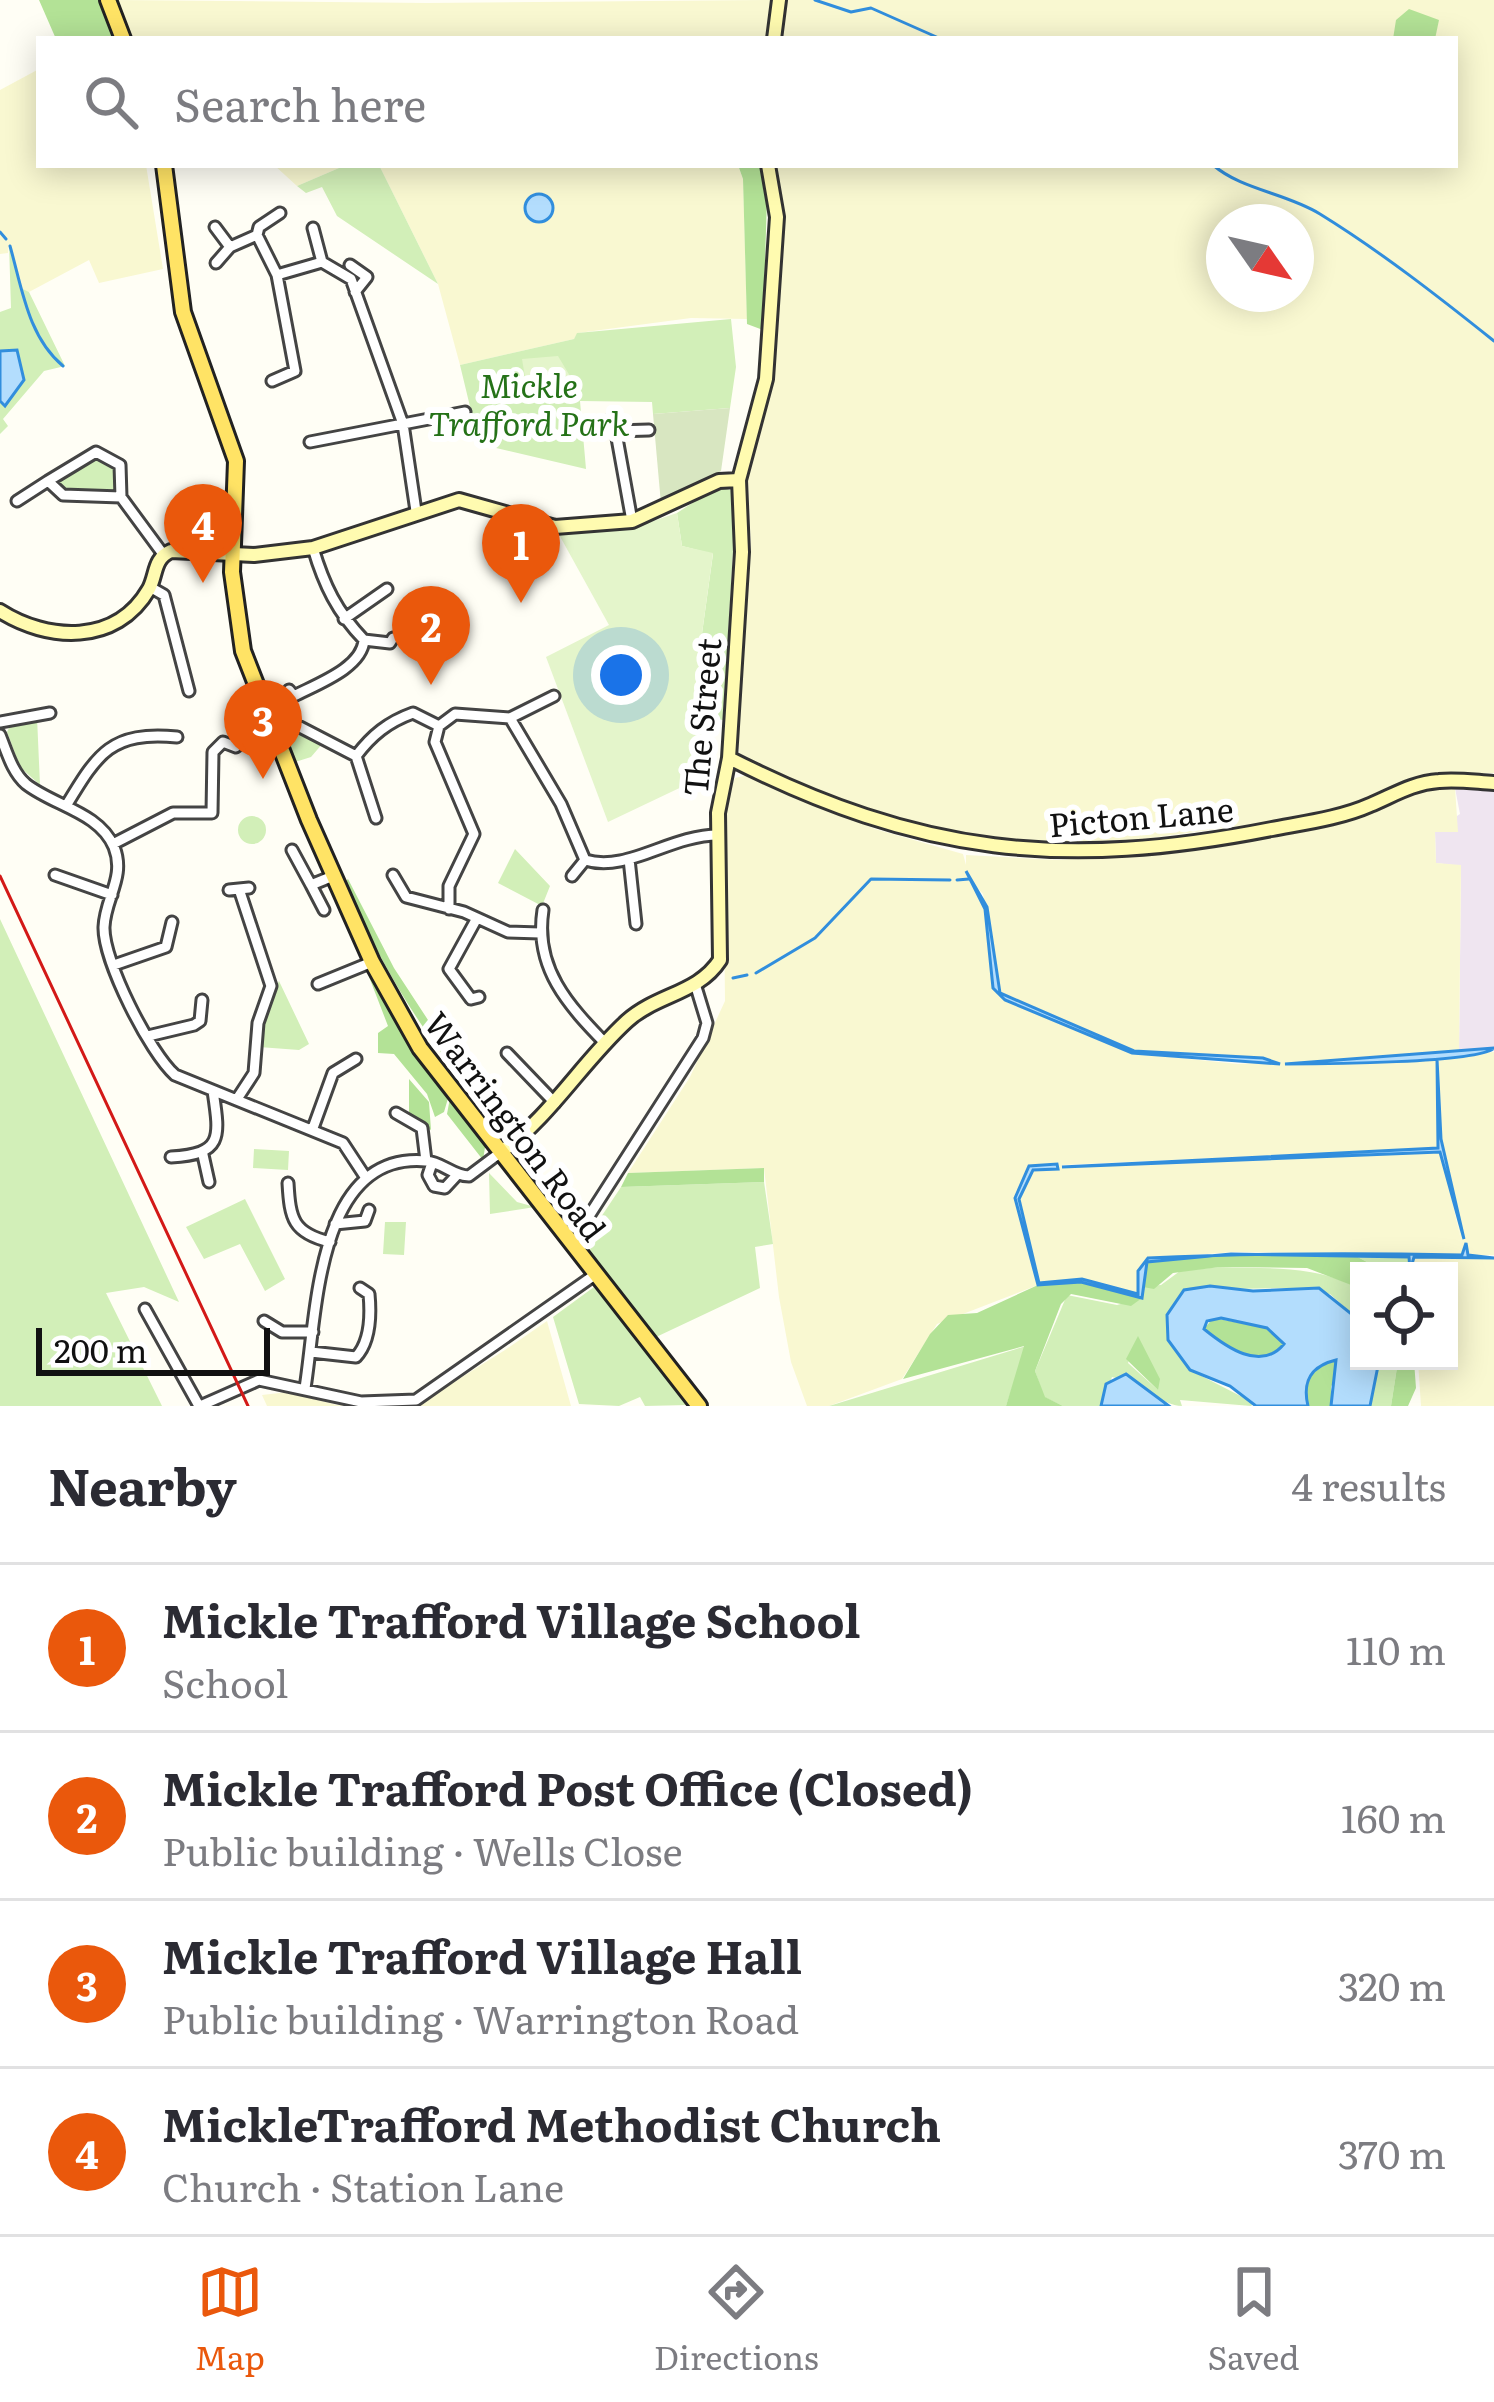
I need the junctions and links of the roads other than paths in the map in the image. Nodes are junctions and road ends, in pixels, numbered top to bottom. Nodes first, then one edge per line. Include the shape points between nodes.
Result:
1 (108, 0) edge
2 (778, 0) edge
3 (122, 36) edge
4 (774, 36) edge
5 (164, 168) edge
6 (769, 168) edge
7 (280, 213) dead end
8 (214, 227) dead end
9 (313, 228) dead end
10 (256, 235) junction
11 (230, 247) junction
12 (322, 262) junction
13 (215, 263) dead end
14 (350, 265) dead end
15 (278, 275) junction
16 (356, 292) junction
17 (272, 381) dead end
18 (465, 412) dead end
19 (613, 416) dead end
20 (403, 424) junction
21 (616, 430) junction
22 (650, 430) dead end
23 (310, 442) dead end
24 (739, 480) junction
25 (48, 481) junction
26 (121, 497) junction
27 (17, 501) dead end
28 (416, 512) junction
29 (632, 521) junction
30 (313, 548) junction
31 (163, 554) junction
32 (232, 555) junction
33 (150, 586) junction
34 (387, 589) dead end
35 (0, 611) edge
36 (344, 620) junction
37 (364, 640) junction
38 (391, 644) dead end
39 (290, 690) dead end
40 (188, 691) dead end
41 (549, 702) dead end
42 (50, 713) dead end
43 (510, 718) junction
44 (0, 722) edge
45 (439, 726) junction
46 (300, 727) dead end
47 (0, 736) edge
48 (177, 737) dead end
49 (236, 746) dead end
50 (356, 756) junction
51 (729, 758) junction
52 (1494, 783) edge
53 (66, 806) junction
54 (376, 809) dead end
55 (718, 835) junction
56 (113, 844) junction
57 (292, 850) dead end
58 (629, 859) junction
59 (585, 860) junction
60 (393, 875) dead end
61 (333, 876) junction
62 (572, 876) dead end
63 (61, 882) dead end
64 (311, 885) junction
65 (239, 889) dead end
66 (112, 896) junction
67 (449, 908) junction
68 (324, 910) dead end
69 (543, 910) dead end
70 (477, 918) junction
71 (172, 922) dead end
72 (636, 924) dead end
73 (540, 933) junction
74 (373, 962) junction
75 (114, 965) junction
76 (318, 984) dead end
77 (695, 987) junction
78 (479, 998) dead end
79 (190, 1007) dead end
80 (148, 1036) junction
81 (606, 1044) junction
82 (507, 1053) dead end
83 (356, 1060) dead end
84 (213, 1091) junction
85 (237, 1099) junction
86 (555, 1103) junction
87 (401, 1111) dead end
88 (313, 1128) junction
89 (501, 1152) junction
90 (203, 1155) junction
91 (171, 1157) dead end
92 (429, 1162) junction
93 (213, 1175) dead end
94 (458, 1175) junction
95 (366, 1178) junction
96 (288, 1183) dead end
97 (371, 1217) dead end
98 (334, 1224) junction
99 (580, 1230) dead end
100 (330, 1242) junction
101 (596, 1274) junction
102 (368, 1289) dead end
103 (145, 1310) dead end
104 (264, 1321) dead end
105 (313, 1332) junction
106 (311, 1352) junction
107 (305, 1388) junction
108 (200, 1406) edge
109 (699, 1406) edge

1 - 3 main road
2 - 4 street
5 - 32 main road, Warrington Road via 183,311 236,461
6 - 24 street, The Street via 777,217 766,379
7 - 10 street
8 - 11 street
9 - 12 street
10 - 11 street
10 - 15 street
11 - 13 street
12 - 15 street
12 - 16 street via 342,271
14 - 16 street via 368,277
15 - 17 street via 296,371
16 - 20 street
18 - 20 street
19 - 21 street
20 - 23 street
20 - 28 street
21 - 22 street
21 - 29 street
24 - 29 street via 718,481
24 - 51 street, The Street
25 - 26 street via 63,495
25 - 26 street via 96,452 120,465
25 - 27 street
26 - 31 street
28 - 29 street via 459,500 555,526
28 - 30 street
30 - 32 street
30 - 36 street
31 - 32 street
31 - 33 street
32 - 61 main road, Warrington Road via 252,685
33 - 35 street via 129,612 86,633 24,626
33 - 40 street via 164,595
34 - 36 street
36 - 37 street
37 - 38 street
37 - 39 street via 360,654 331,677 294,696
41 - 43 street
42 - 44 street
43 - 45 street via 455,714
43 - 59 street
45 - 50 street via 413,713 379,729
45 - 67 street via 434,742 474,834 449,886
46 - 50 street
47 - 53 street via 25,783
48 - 53 street via 142,734 116,743 94,758
49 - 56 street via 223,742 213,752 212,813 173,813
50 - 54 street
51 - 52 street, Picton Lane via 909,832 1088,854 1272,829 1442,780
51 - 55 street, The Street
53 - 56 street
55 - 58 street via 679,837
55 - 77 street, The Street via 720,960
56 - 66 street via 119,861
57 - 64 street
58 - 59 street
58 - 72 street
59 - 62 street
60 - 67 street via 406,897
61 - 64 street
61 - 74 main road, Warrington Road
63 - 66 street via 79,880
64 - 68 street
65 - 85 street via 271,986 254,1073
66 - 75 street via 103,934
67 - 70 street
69 - 73 street
70 - 73 street via 508,932
70 - 78 street via 449,969 471,999
71 - 75 street via 166,947 154,956
73 - 81 street via 557,991
74 - 76 street
74 - 89 main road, Warrington Road via 420,1048
75 - 80 street
77 - 81 street via 652,1002
77 - 99 street via 704,1038
79 - 80 street via 202,1003 194,1025
80 - 84 street via 175,1075
81 - 86 street
82 - 86 street
83 - 88 street via 333,1073
84 - 85 street
84 - 90 street via 216,1136
85 - 88 street
86 - 89 street
87 - 92 street via 422,1128
88 - 95 street via 343,1143
89 - 94 street via 469,1176
89 - 101 main road, Warrington Road
90 - 91 street
90 - 93 street
92 - 94 street
92 - 94 street via 439,1189
92 - 95 street
95 - 98 street
96 - 100 street via 290,1218 303,1236
97 - 98 street
98 - 100 street
100 - 105 street
101 - 107 street via 416,1400 361,1402
101 - 109 main road, Warrington Road
102 - 106 street via 368,1331 356,1357
103 - 108 street
104 - 105 street via 281,1335
105 - 106 street
106 - 107 street
107 - 108 street via 259,1380

